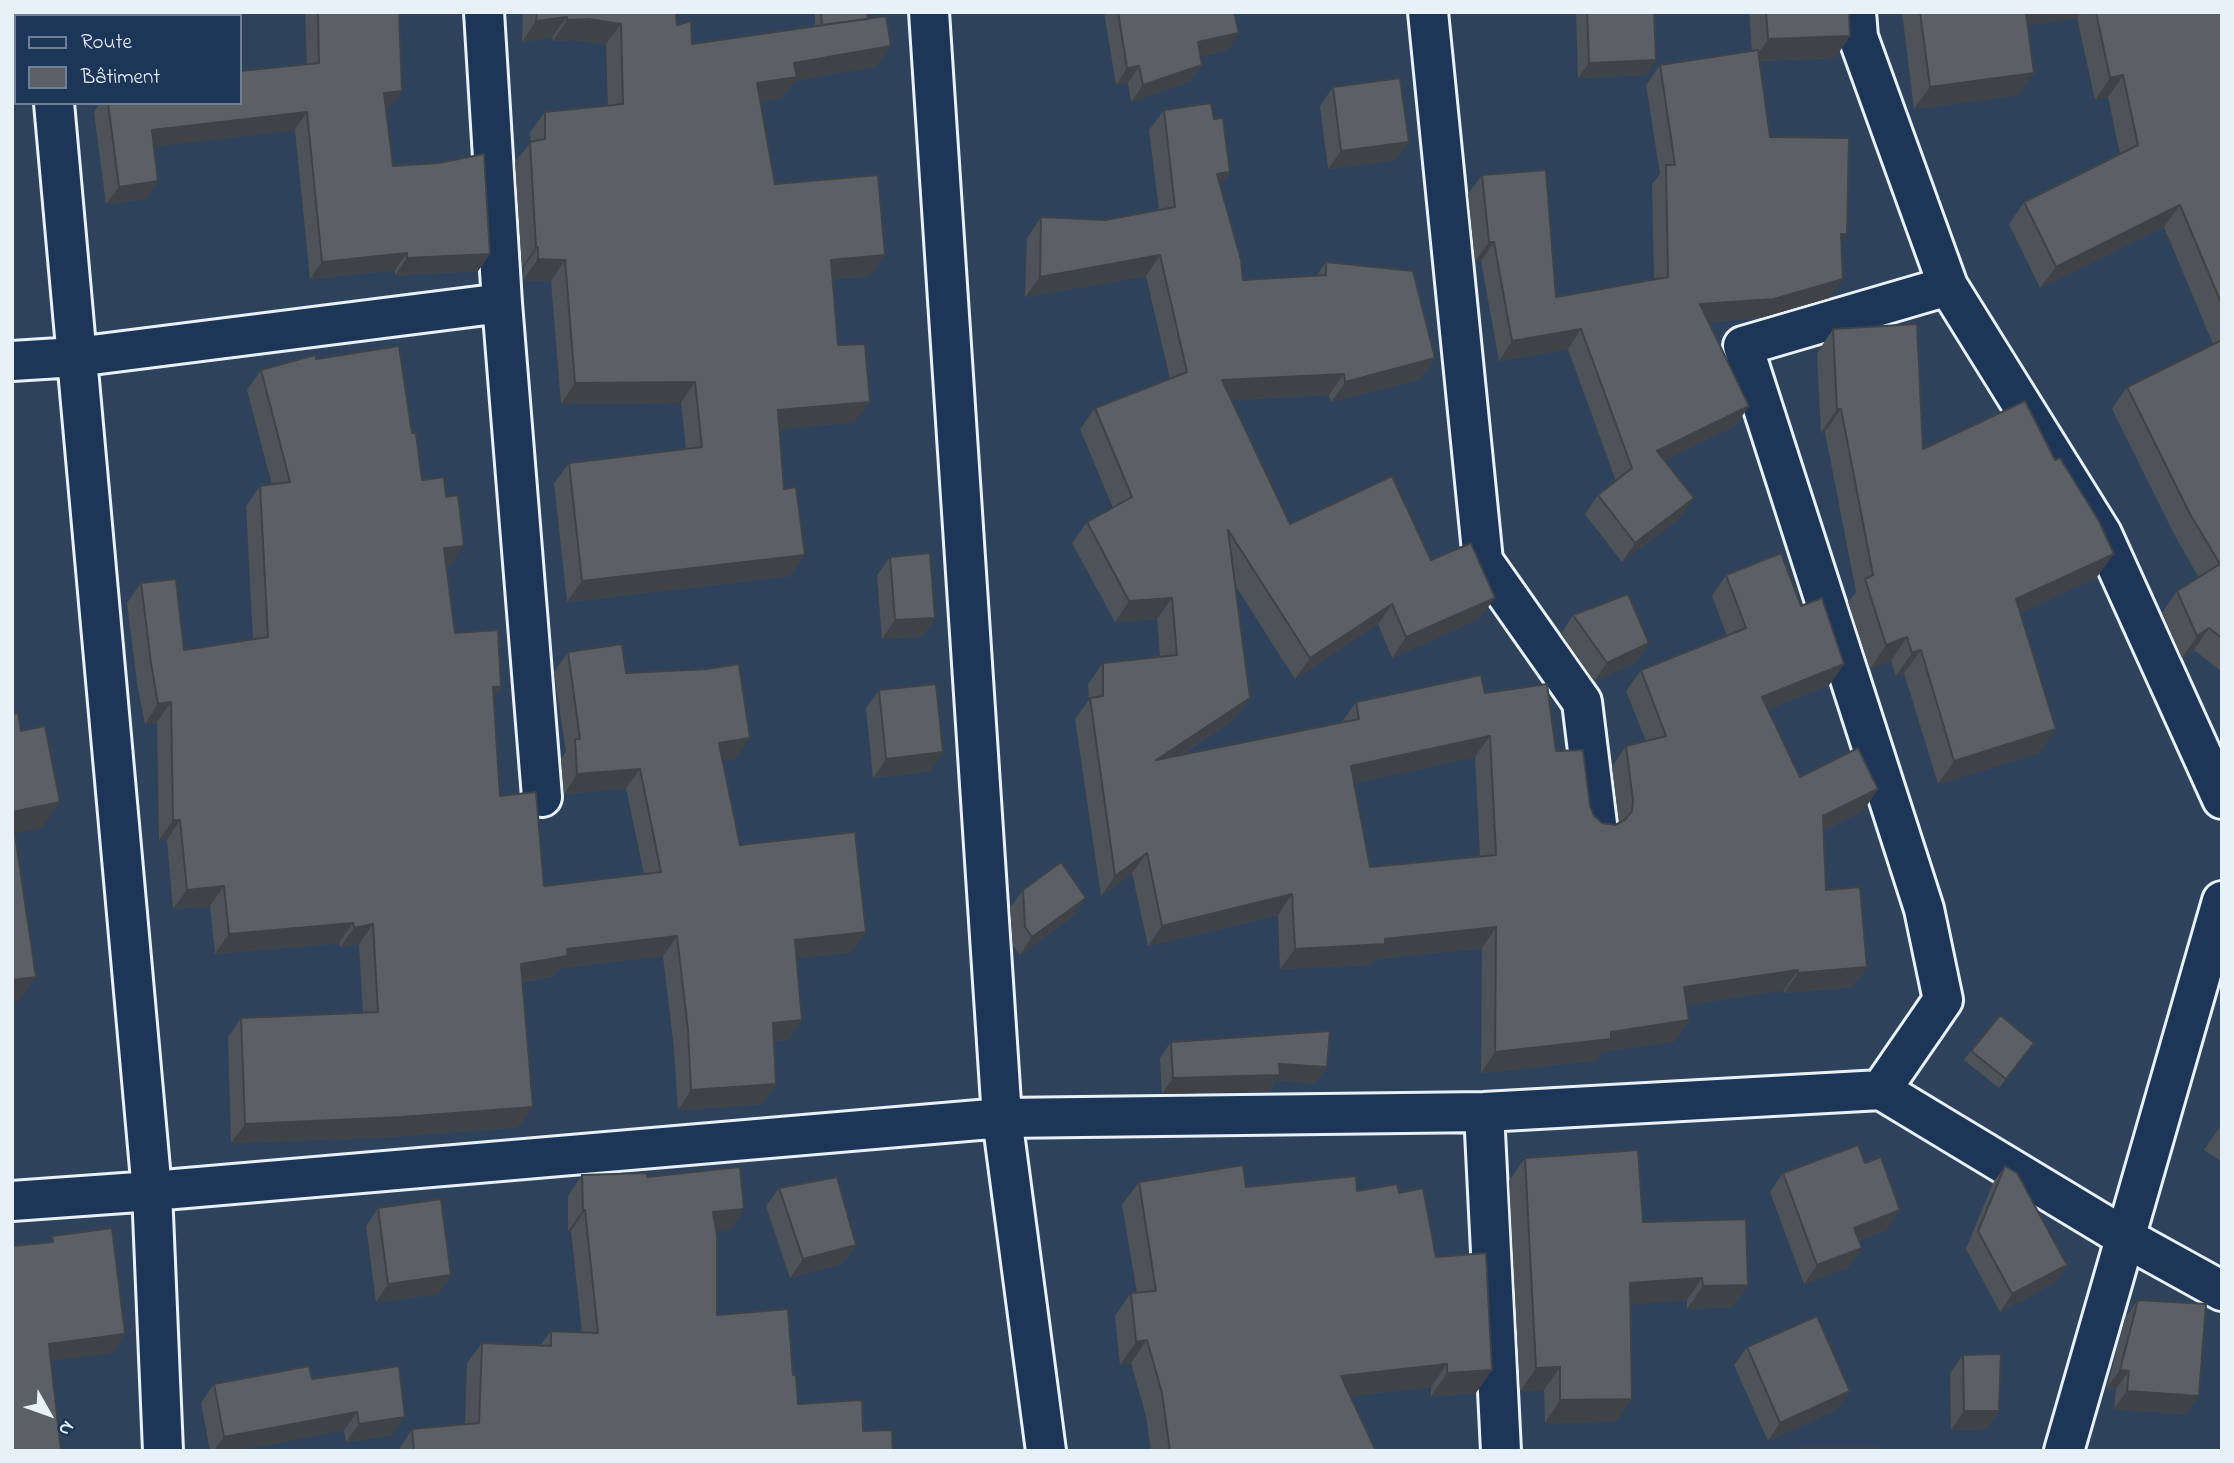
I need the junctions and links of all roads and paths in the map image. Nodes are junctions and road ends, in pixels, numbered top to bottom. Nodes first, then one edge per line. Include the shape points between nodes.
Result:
1 (484, 12) edge
2 (929, 12) edge
3 (1428, 12) edge
4 (1856, 12) edge
5 (54, 105) edge
6 (1948, 286) junction
7 (502, 303) junction
8 (76, 357) junction
9 (12, 361) edge
10 (542, 797) dead end
11 (2222, 799) edge
12 (1597, 824) edge
13 (2222, 901) edge
14 (1881, 1090) junction
15 (1484, 1112) junction
16 (1002, 1118) junction
17 (152, 1191) junction
18 (12, 1201) edge
19 (2126, 1238) junction
20 (2222, 1291) edge
21 (163, 1451) edge
22 (1046, 1451) edge
23 (1501, 1451) edge
24 (2064, 1451) edge

1 - 7 street
2 - 16 street
3 - 12 street via 1483,561 1582,702
4 - 6 street via 1858,37
5 - 8 street
6 - 11 street via 2102,534
6 - 14 street via 1743,346 1924,909 1943,1000
7 - 8 street
7 - 10 street
8 - 9 street
8 - 17 street
13 - 19 street
14 - 15 street
14 - 19 street
15 - 16 street
15 - 23 street
16 - 17 street
16 - 22 street
17 - 18 street
17 - 21 street
19 - 20 street
19 - 24 street

